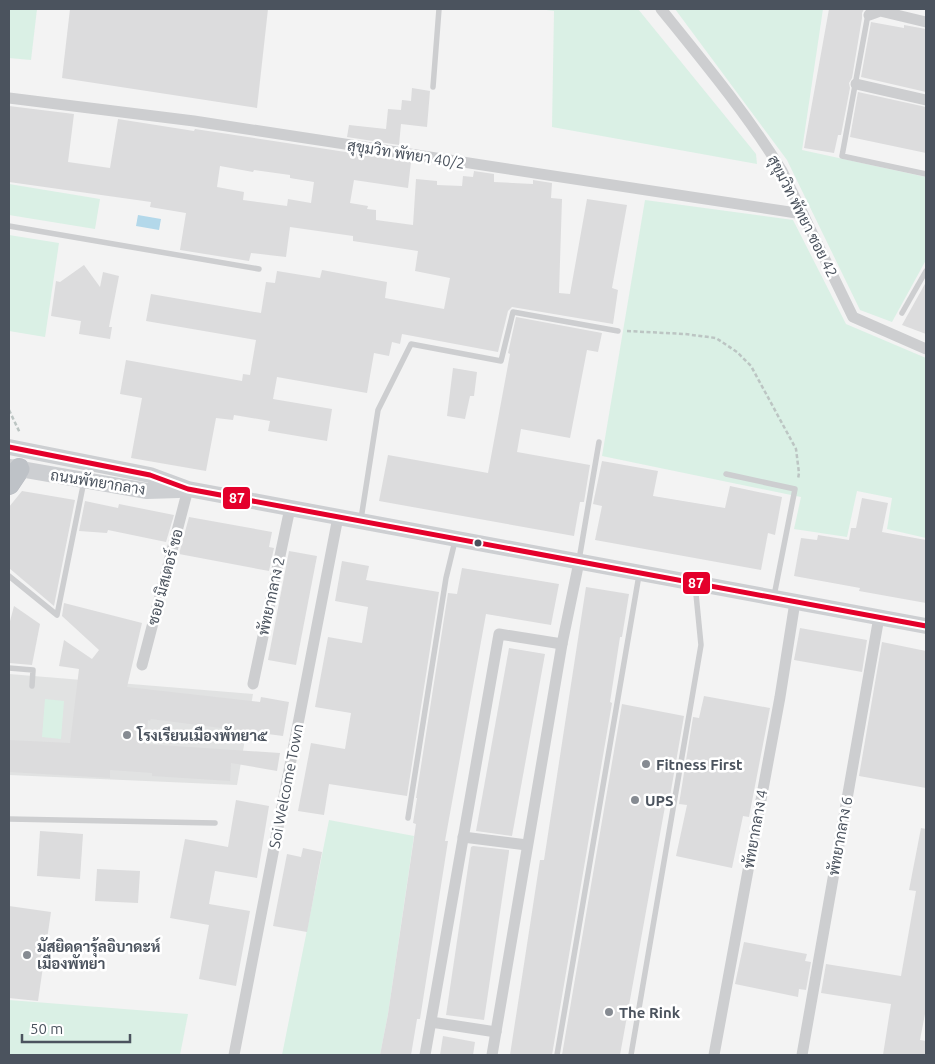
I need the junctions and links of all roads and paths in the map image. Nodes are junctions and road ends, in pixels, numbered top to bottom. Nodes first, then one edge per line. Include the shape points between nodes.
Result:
1 (439, 9) edge
2 (661, 9) edge
3 (869, 12) edge
4 (926, 22) edge
5 (856, 84) junction
6 (433, 87) dead end
7 (9, 98) edge
8 (926, 100) edge
9 (926, 174) edge
10 (803, 214) junction
11 (9, 226) edge
12 (259, 269) dead end
13 (926, 270) edge
14 (902, 313) dead end
15 (618, 331) joint
16 (926, 349) edge
17 (9, 410) edge
18 (12, 440) edge
19 (599, 442) dead end
20 (12, 473) edge
21 (726, 474) dead end
22 (84, 480) junction
23 (188, 489) junction
24 (795, 489) junction
25 (290, 508) junction
26 (338, 517) junction
27 (360, 522) junction
28 (456, 539) junction
29 (579, 562) junction
30 (639, 573) junction
31 (9, 576) edge
32 (695, 584) junction
33 (774, 598) junction
34 (795, 602) junction
35 (879, 618) junction
36 (926, 626) edge
37 (562, 644) junction
38 (142, 665) dead end
39 (9, 668) edge
40 (253, 684) dead end
41 (32, 686) dead end
42 (408, 818) dead end
43 (9, 819) edge
44 (215, 822) dead end
45 (463, 837) junction
46 (527, 845) junction
47 (430, 1022) junction
48 (496, 1032) junction
49 (234, 1055) edge
50 (425, 1055) edge
51 (492, 1055) edge
52 (557, 1055) edge
53 (630, 1055) edge
54 (714, 1055) edge
55 (802, 1055) edge

1 - 6 lane
2 - 10 street, สุขุมวิท พัทยา ซอย 42 via 769,150
3 - 4 street via 880,11
3 - 5 lane
5 - 8 street
5 - 9 lane via 842,156
7 - 10 street, สุขุมวิท พัทยา 40/2 via 194,121
10 - 16 street, สุขุมวิท พัทยา ซอย 42 via 853,316
11 - 12 lane
13 - 14 lane
15 - 24 path via 716,338 738,352 751,366 796,449 799,473
15 - 27 lane via 513,312 501,361 411,344 378,410
17 - 18 path via 20,434
18 - 23 main road, ถนนพัทยากลาง via 150,475
19 - 29 lane
20 - 22 main road, ถนนพัทยากลาง
21 - 24 lane
22 - 23 main road, ถนนพัทยากลาง via 147,491
22 - 31 lane via 57,615
23 - 25 main road, ถนนพัทยากลาง
23 - 38 street, ซอย มิสเตอร์ ชอ
24 - 33 lane
25 - 26 main road, ถนนพัทยากลาง
25 - 40 street, พัทยากลาง 2
26 - 27 main road, ถนนพัทยากลาง
26 - 49 street, Soi Welcome Town
27 - 28 main road, ถนนพัทยากลาง
28 - 29 main road, ถนนพัทยากลาง
28 - 42 lane via 446,578
29 - 30 main road, ถนนพัทยากลาง
29 - 37 street
30 - 32 main road, ถนนพัทยากลาง
30 - 52 lane
32 - 33 main road, ถนนพัทยากลาง
32 - 53 lane via 701,645
33 - 34 main road, ถนนพัทยากลาง
34 - 35 main road, ถนนพัทยากลาง
34 - 54 street, พัทยากลาง 4
35 - 36 main road, ถนนพัทยากลาง
35 - 55 street, พัทยากลาง 6
37 - 45 street via 499,634
37 - 46 street
39 - 41 lane via 33,670
43 - 44 lane
45 - 46 street
45 - 47 street
46 - 48 street
47 - 48 street
47 - 50 street
48 - 51 street

